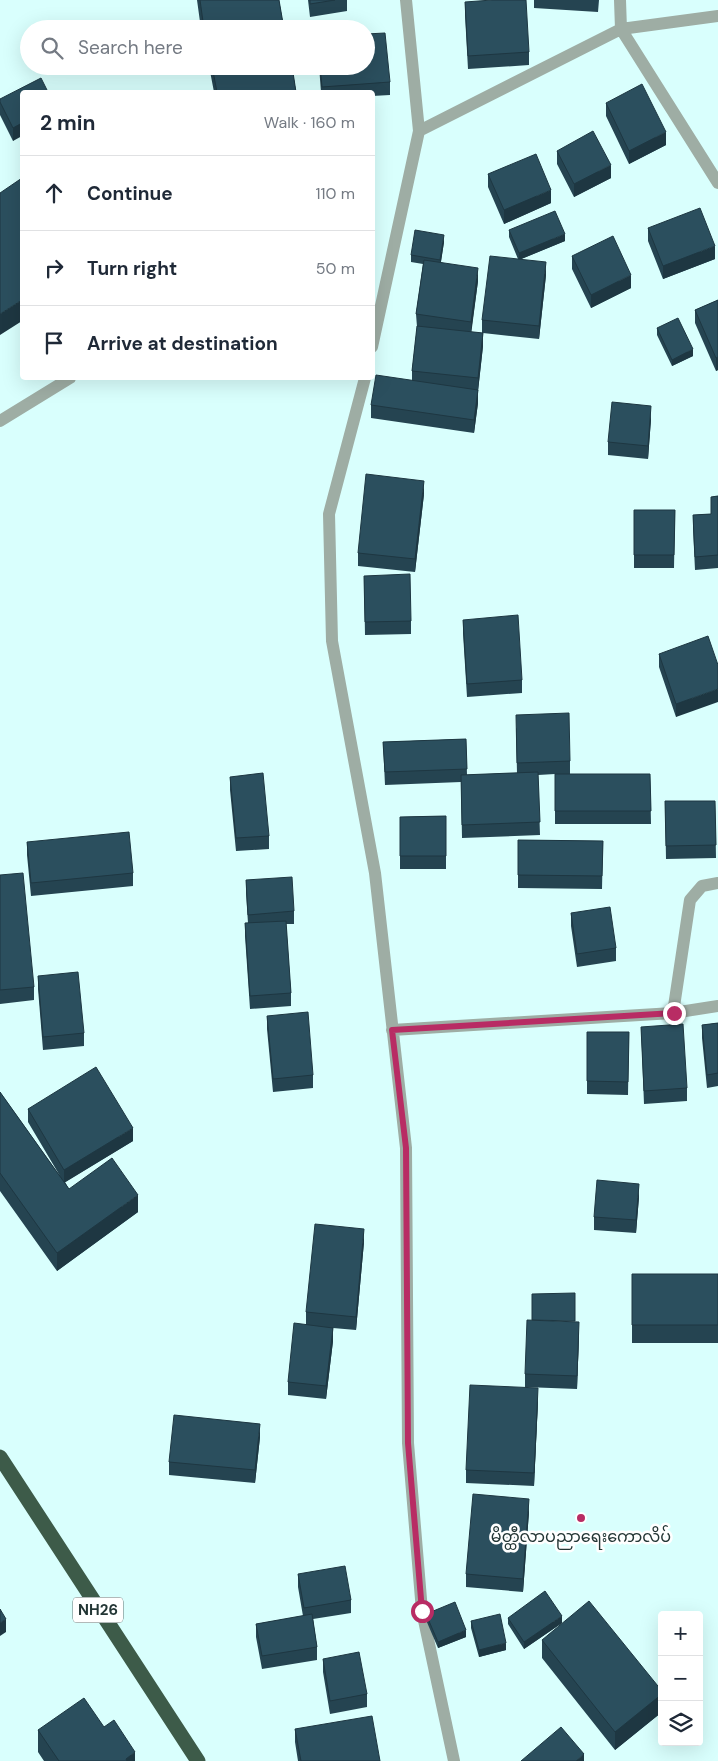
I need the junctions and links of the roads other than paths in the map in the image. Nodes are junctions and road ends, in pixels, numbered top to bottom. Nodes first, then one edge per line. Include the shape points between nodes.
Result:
1 (406, 0) edge
2 (620, 0) edge
3 (718, 16) edge
4 (622, 28) junction
5 (419, 131) junction
6 (718, 182) edge
7 (375, 333) edge
8 (67, 380) edge
9 (364, 380) edge
10 (0, 421) edge
11 (718, 883) edge
12 (718, 1006) edge
13 (674, 1013) junction
14 (392, 1030) junction
15 (0, 1458) edge
16 (198, 1761) edge
17 (454, 1761) edge

1 - 5 street
2 - 4 street
3 - 4 street
4 - 5 street
4 - 6 street
5 - 7 street
8 - 10 street
9 - 14 street via 329,514 332,641 375,873
11 - 13 street via 702,886 690,900
12 - 13 street
13 - 14 street
14 - 17 street via 406,1148 409,1453 422,1611
15 - 16 highway, NH26

